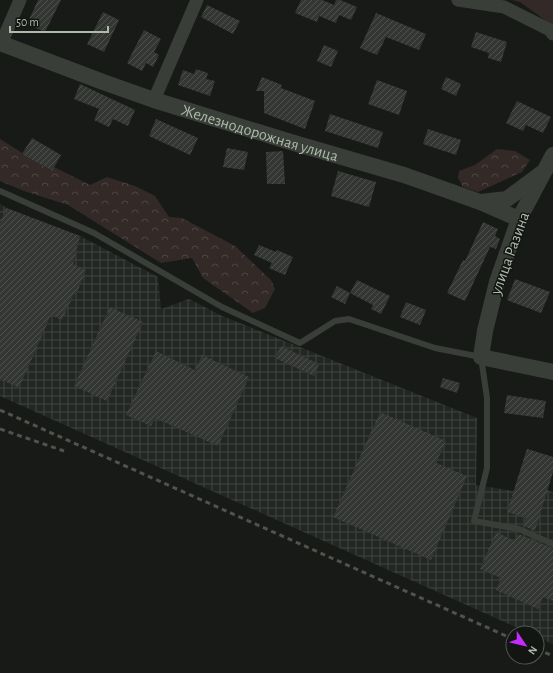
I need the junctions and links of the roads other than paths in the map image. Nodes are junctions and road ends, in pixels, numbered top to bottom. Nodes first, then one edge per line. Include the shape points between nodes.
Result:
1 (20, 0) edge
2 (197, 0) edge
3 (458, 0) edge
4 (553, 34) edge
5 (1, 43) edge
6 (154, 100) junction
7 (553, 155) edge
8 (545, 171) junction
9 (0, 191) edge
10 (480, 202) junction
11 (520, 219) junction
12 (481, 357) junction
13 (553, 372) edge
14 (553, 544) edge

1 - 5 street
2 - 6 street
3 - 4 street via 504,7 550,30
5 - 6 street, Железнодорожная улица
6 - 10 street, Железнодорожная улица via 404,175
7 - 8 street, улица Разина
8 - 10 street via 507,199
8 - 11 street, улица Разина
9 - 12 lane via 94,233 222,307 300,343 335,321 349,319 435,348
10 - 11 street, Железнодорожная улица
11 - 12 street, улица Разина via 497,282
12 - 13 street
12 - 14 lane via 487,398 487,468 474,521 519,529

